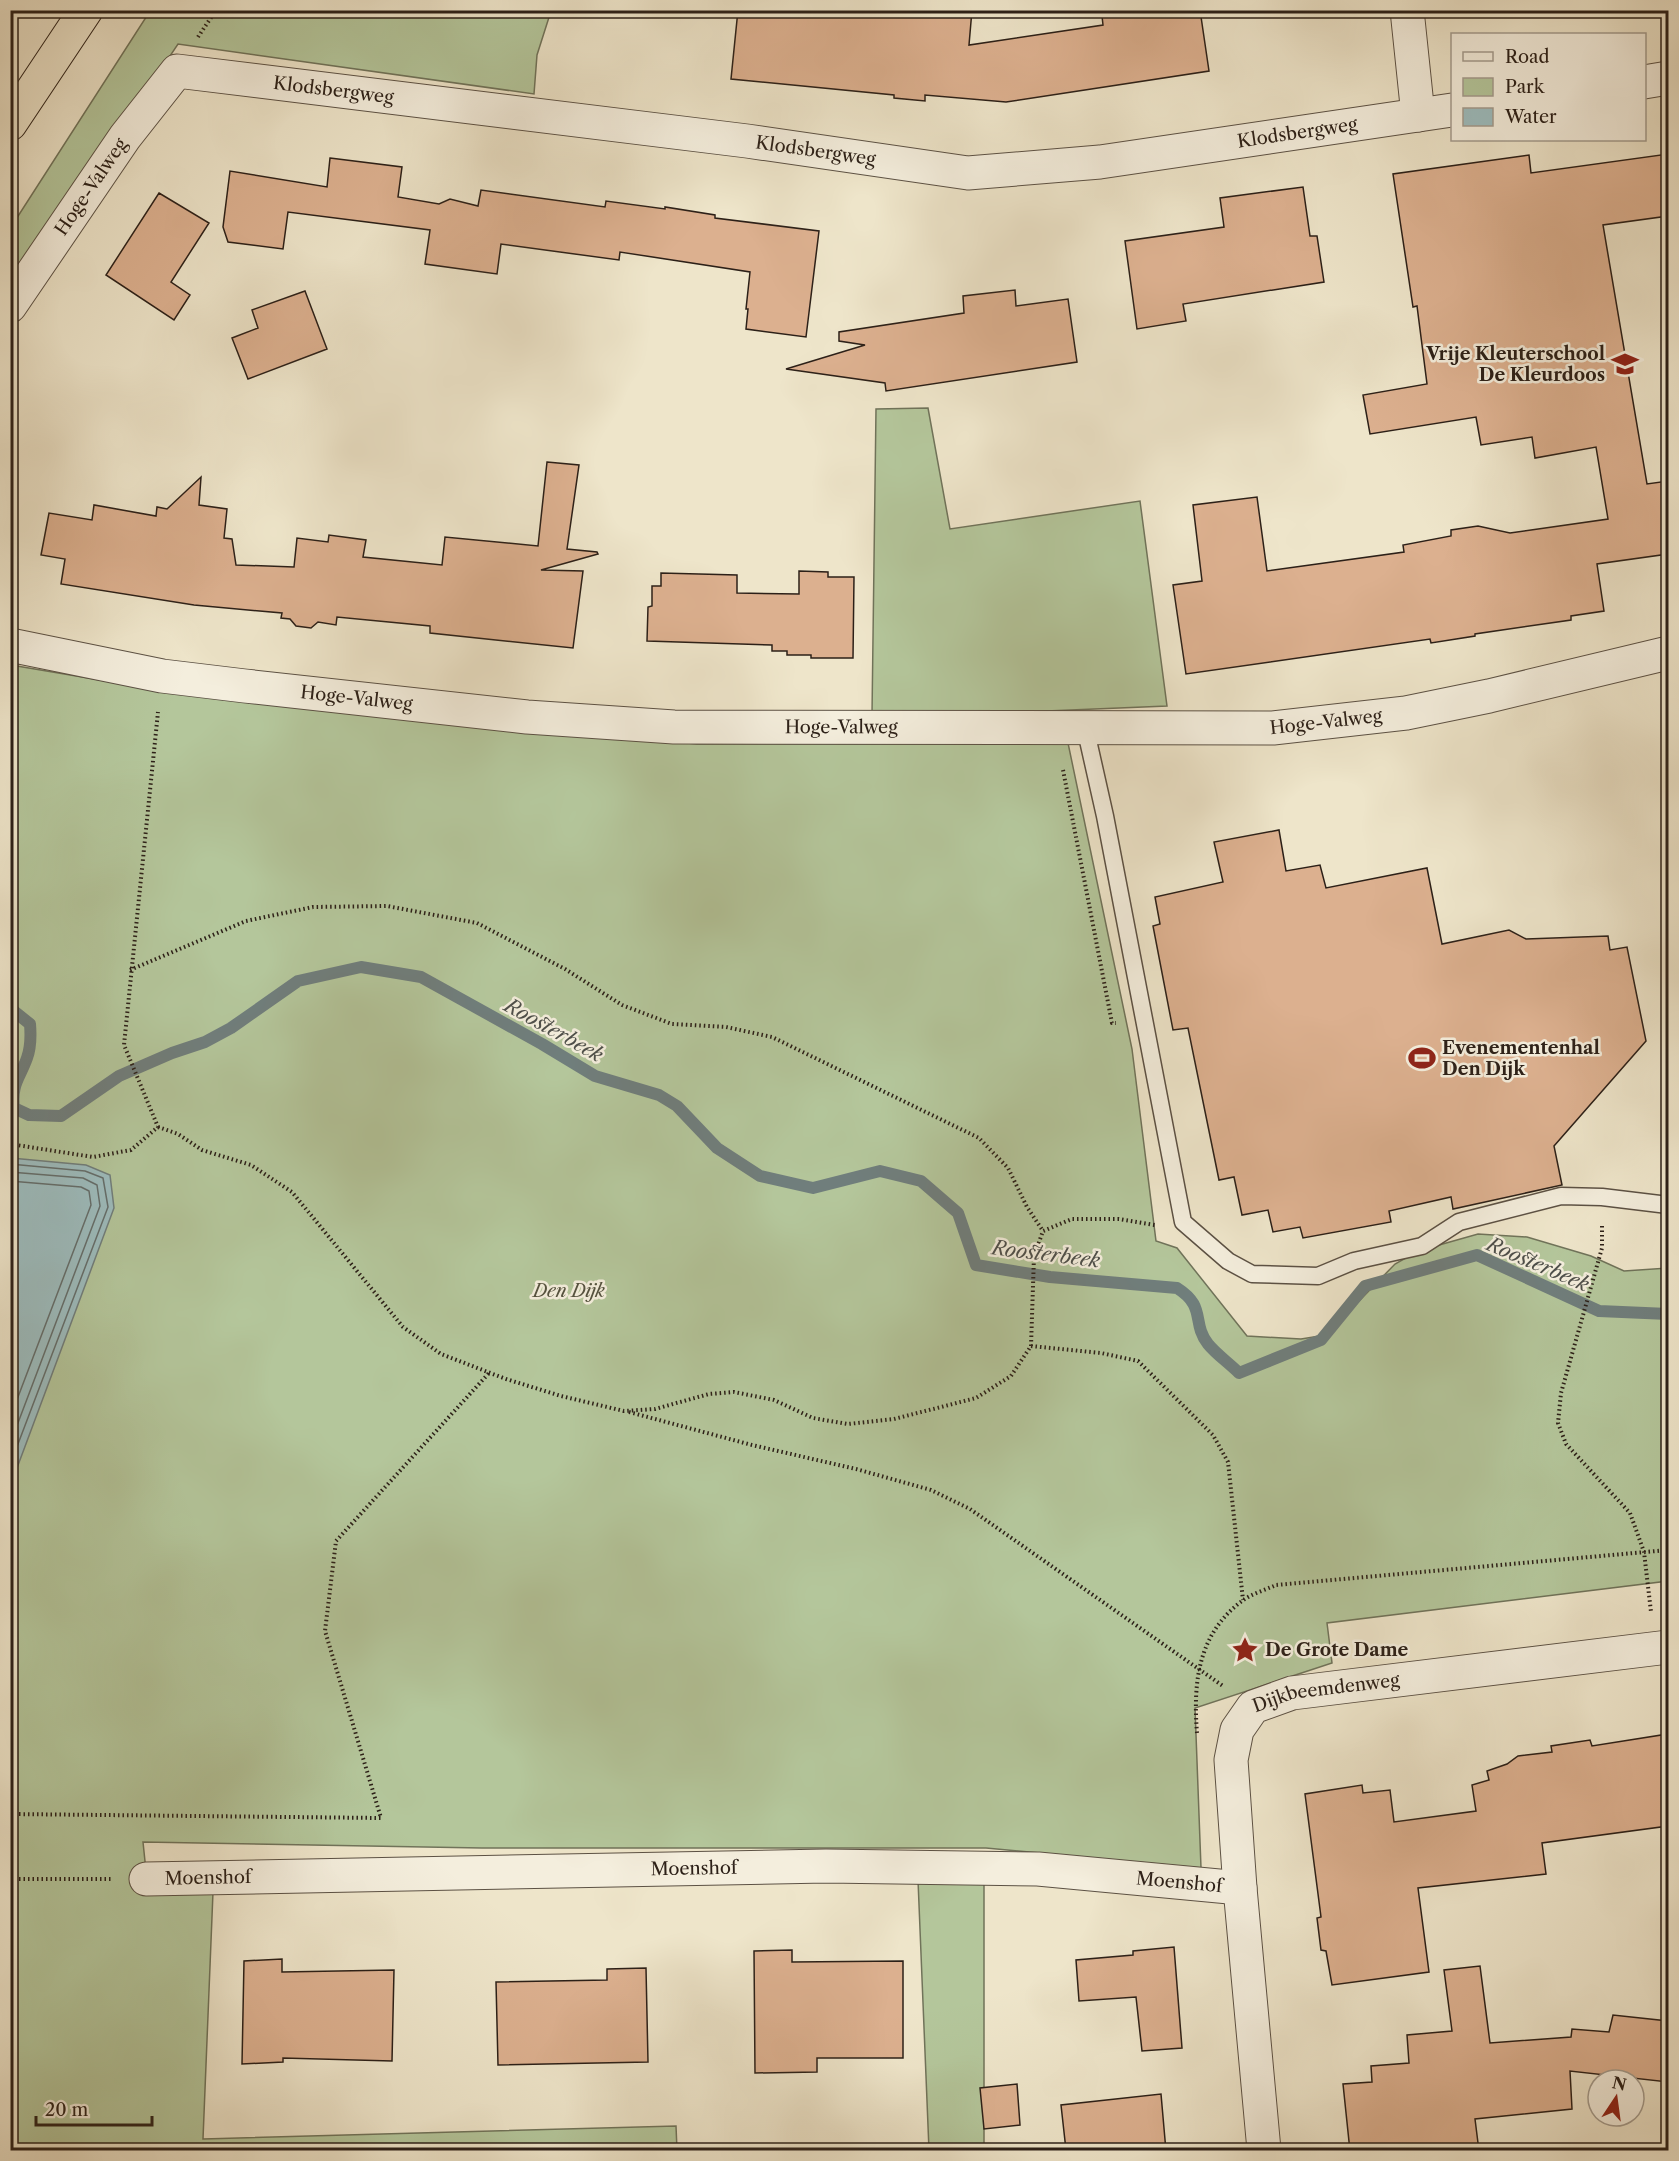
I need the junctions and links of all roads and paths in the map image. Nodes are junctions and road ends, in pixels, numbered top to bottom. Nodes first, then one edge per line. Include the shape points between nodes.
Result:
1 (86, 10) edge
2 (1407, 10) edge
3 (177, 71) joint
4 (1668, 78) edge
5 (1646, 82) edge
6 (1451, 110) edge
7 (1418, 115) junction
8 (10, 124) edge
9 (10, 306) edge
10 (10, 645) edge
11 (1668, 652) edge
12 (162, 676) junction
13 (1085, 728) junction
14 (130, 970) junction
15 (158, 1127) junction
16 (10, 1144) edge
17 (1602, 1197) junction
18 (1668, 1205) edge
19 (1183, 1222) junction
20 (1043, 1231) junction
21 (1031, 1346) junction
22 (489, 1373) junction
23 (624, 1411) junction
24 (1668, 1550) edge
25 (1644, 1552) junction
26 (1243, 1600) junction
27 (1662, 1648) edge
28 (1198, 1669) junction
29 (1253, 1707) junction
30 (1198, 1743) dead end
31 (10, 1814) edge
32 (10, 1879) edge
33 (146, 1879) joint
34 (1240, 1888) junction
35 (1264, 2151) edge

1 - 8 highway
2 - 7 street
3 - 7 street, Klodsbergweg via 968,172 1100,162
3 - 9 street, Hoge-Valweg via 125,137
4 - 5 street
6 - 7 street, Klodsbergweg
10 - 12 street, Hoge-Valweg
11 - 13 street, Hoge-Valweg via 1406,714 1273,728
12 - 13 street, Hoge-Valweg via 527,717 674,727
12 - 14 path
13 - 19 lane
14 - 15 path via 123,1045
14 - 20 path via 246,921 313,907 387,906 477,923 565,969 622,1005 672,1024 726,1027 772,1037 980,1138 1008,1168
15 - 16 path via 131,1150 93,1157
15 - 22 path via 178,1134 202,1150 251,1165 292,1192 403,1327 441,1354
17 - 18 lane
17 - 19 lane via 1561,1196 1459,1222 1422,1246 1354,1261 1318,1276 1252,1274 1227,1261
17 - 25 path via 1602,1248 1561,1393 1558,1423 1566,1444 1630,1513
19 - 20 path via 1159,1225 1119,1219 1072,1219
20 - 21 path via 1034,1256
21 - 23 path via 1011,1376 976,1398 894,1419 836,1422 813,1418 774,1400 734,1392 709,1394 655,1409
21 - 26 path via 1138,1361 1213,1435 1228,1462
22 - 23 path
22 - 31 path via 336,1541 325,1631 381,1818
23 - 28 path via 931,1490 970,1509
24 - 25 path
25 - 26 path via 1276,1585
25 - 27 path
26 - 28 path via 1218,1624
27 - 29 street, Dijkbeemdenweg via 1292,1693
28 - 29 path
28 - 30 path
29 - 34 street, Dijkbeemdenweg via 1237,1730 1232,1760
32 - 33 path
33 - 34 street, Moenshof via 826,1866 1038,1869
34 - 35 street, Dijkbeemdenweg

